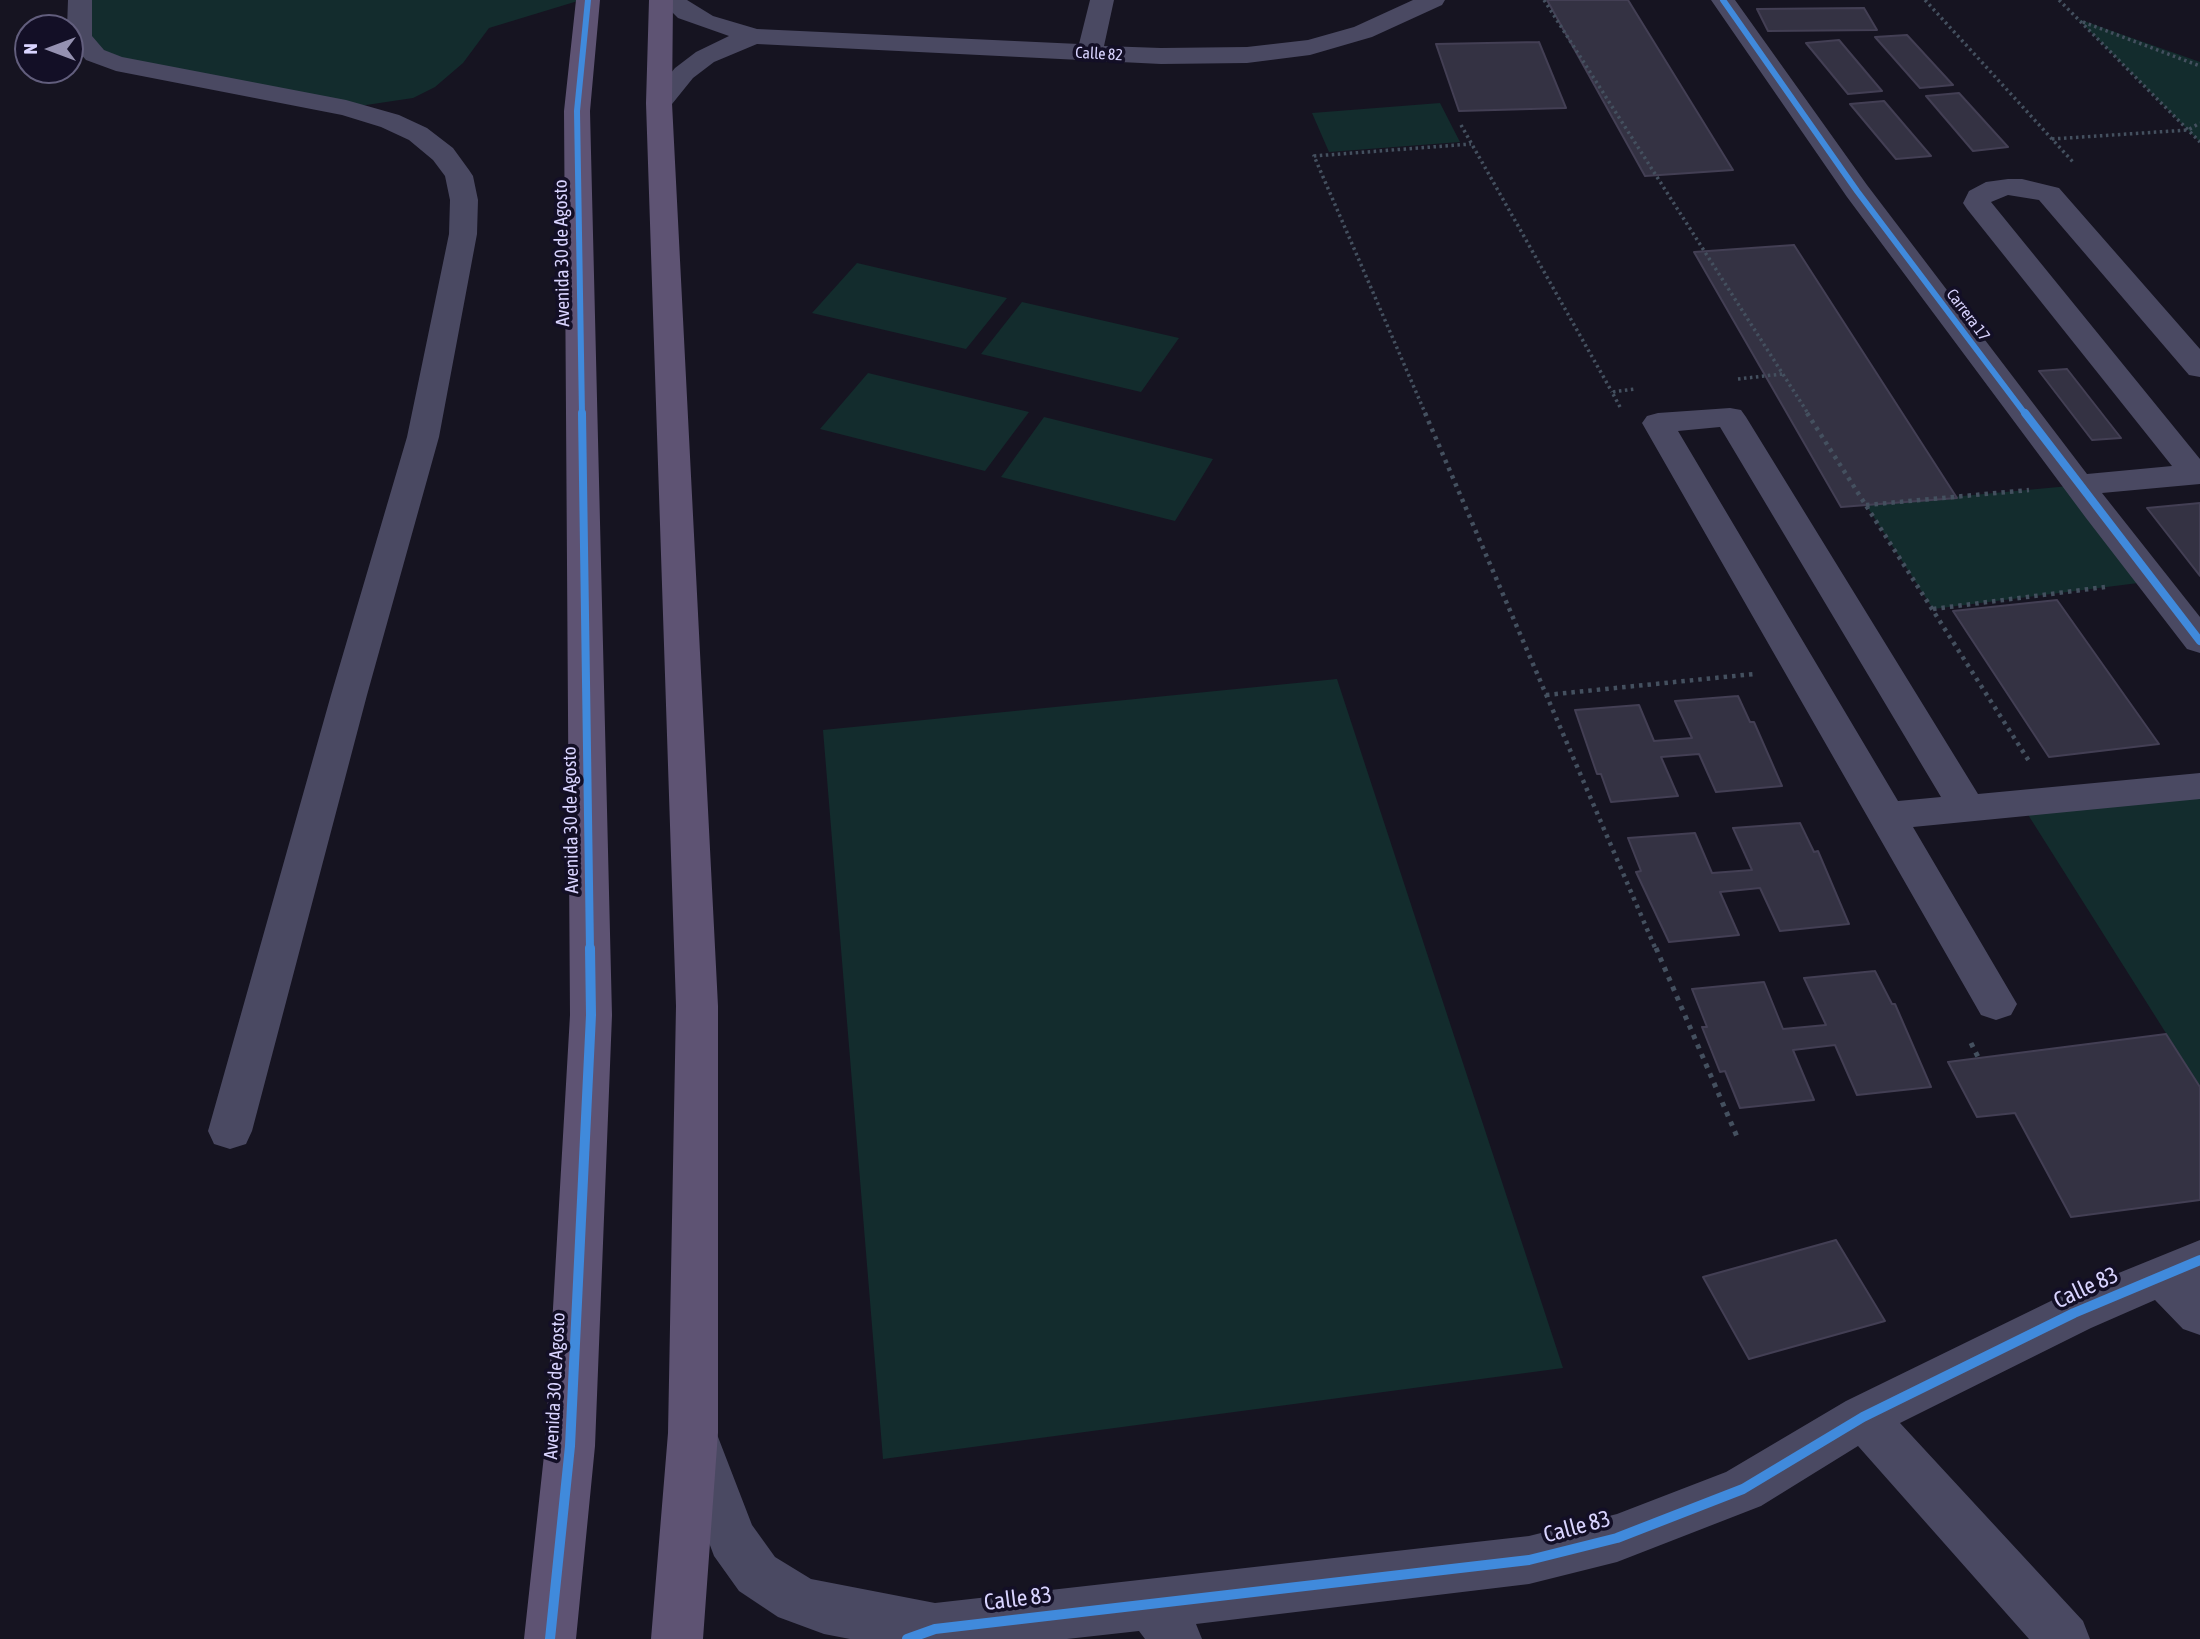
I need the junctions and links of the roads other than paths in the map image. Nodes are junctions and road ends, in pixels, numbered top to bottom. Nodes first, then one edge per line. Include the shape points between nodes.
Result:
1 (80, 0) edge
2 (588, 0) edge
3 (661, 0) edge
4 (672, 0) edge
5 (714, 0) edge
6 (1102, 0) edge
7 (1433, 0) edge
8 (1723, 0) edge
9 (1732, 0) edge
10 (755, 36) junction
11 (1090, 53) junction
12 (659, 103) junction
13 (2200, 368) edge
14 (2198, 474) edge
15 (2080, 485) junction
16 (2200, 641) edge
17 (2200, 786) edge
18 (1967, 808) junction
19 (1888, 816) junction
20 (1996, 1004) dead end
21 (230, 1131) dead end
22 (2180, 1267) edge
23 (2200, 1314) edge
24 (1863, 1417) junction
25 (693, 1433) junction
26 (1164, 1621) edge
27 (921, 1634) edge
28 (550, 1639) edge
29 (677, 1639) edge
30 (2064, 1639) edge

1 - 21 street via 79,37 95,55 390,121 418,134 443,154 459,176 464,200 463,234 423,437
2 - 28 main road, Avenida 30 de Agosto via 578,111 591,1015 570,1446
3 - 12 main road
4 - 10 street, Calle 82 via 704,21
5 - 10 street
6 - 11 street
7 - 11 street, Calle 82 via 1363,32 1279,52 1215,56
8 - 9 street
8 - 15 street, Carrera 17 via 1857,191
10 - 11 street, Calle 82
10 - 12 street, Calle 82 via 705,58 684,73
12 - 25 main road via 697,1006
13 - 14 street via 2049,194 2008,187 1979,197 1977,203
14 - 15 street
15 - 16 street, Carrera 17
17 - 18 street
18 - 19 street
18 - 19 street via 1730,417 1658,424
19 - 20 street
22 - 23 street
22 - 24 street, Calle 83
24 - 26 street, Calle 83 via 1743,1489 1616,1538 1528,1560
24 - 30 street
25 - 27 street, Calle 83 via 732,1539 757,1574 796,1599
25 - 29 main road
26 - 27 street, Calle 83

